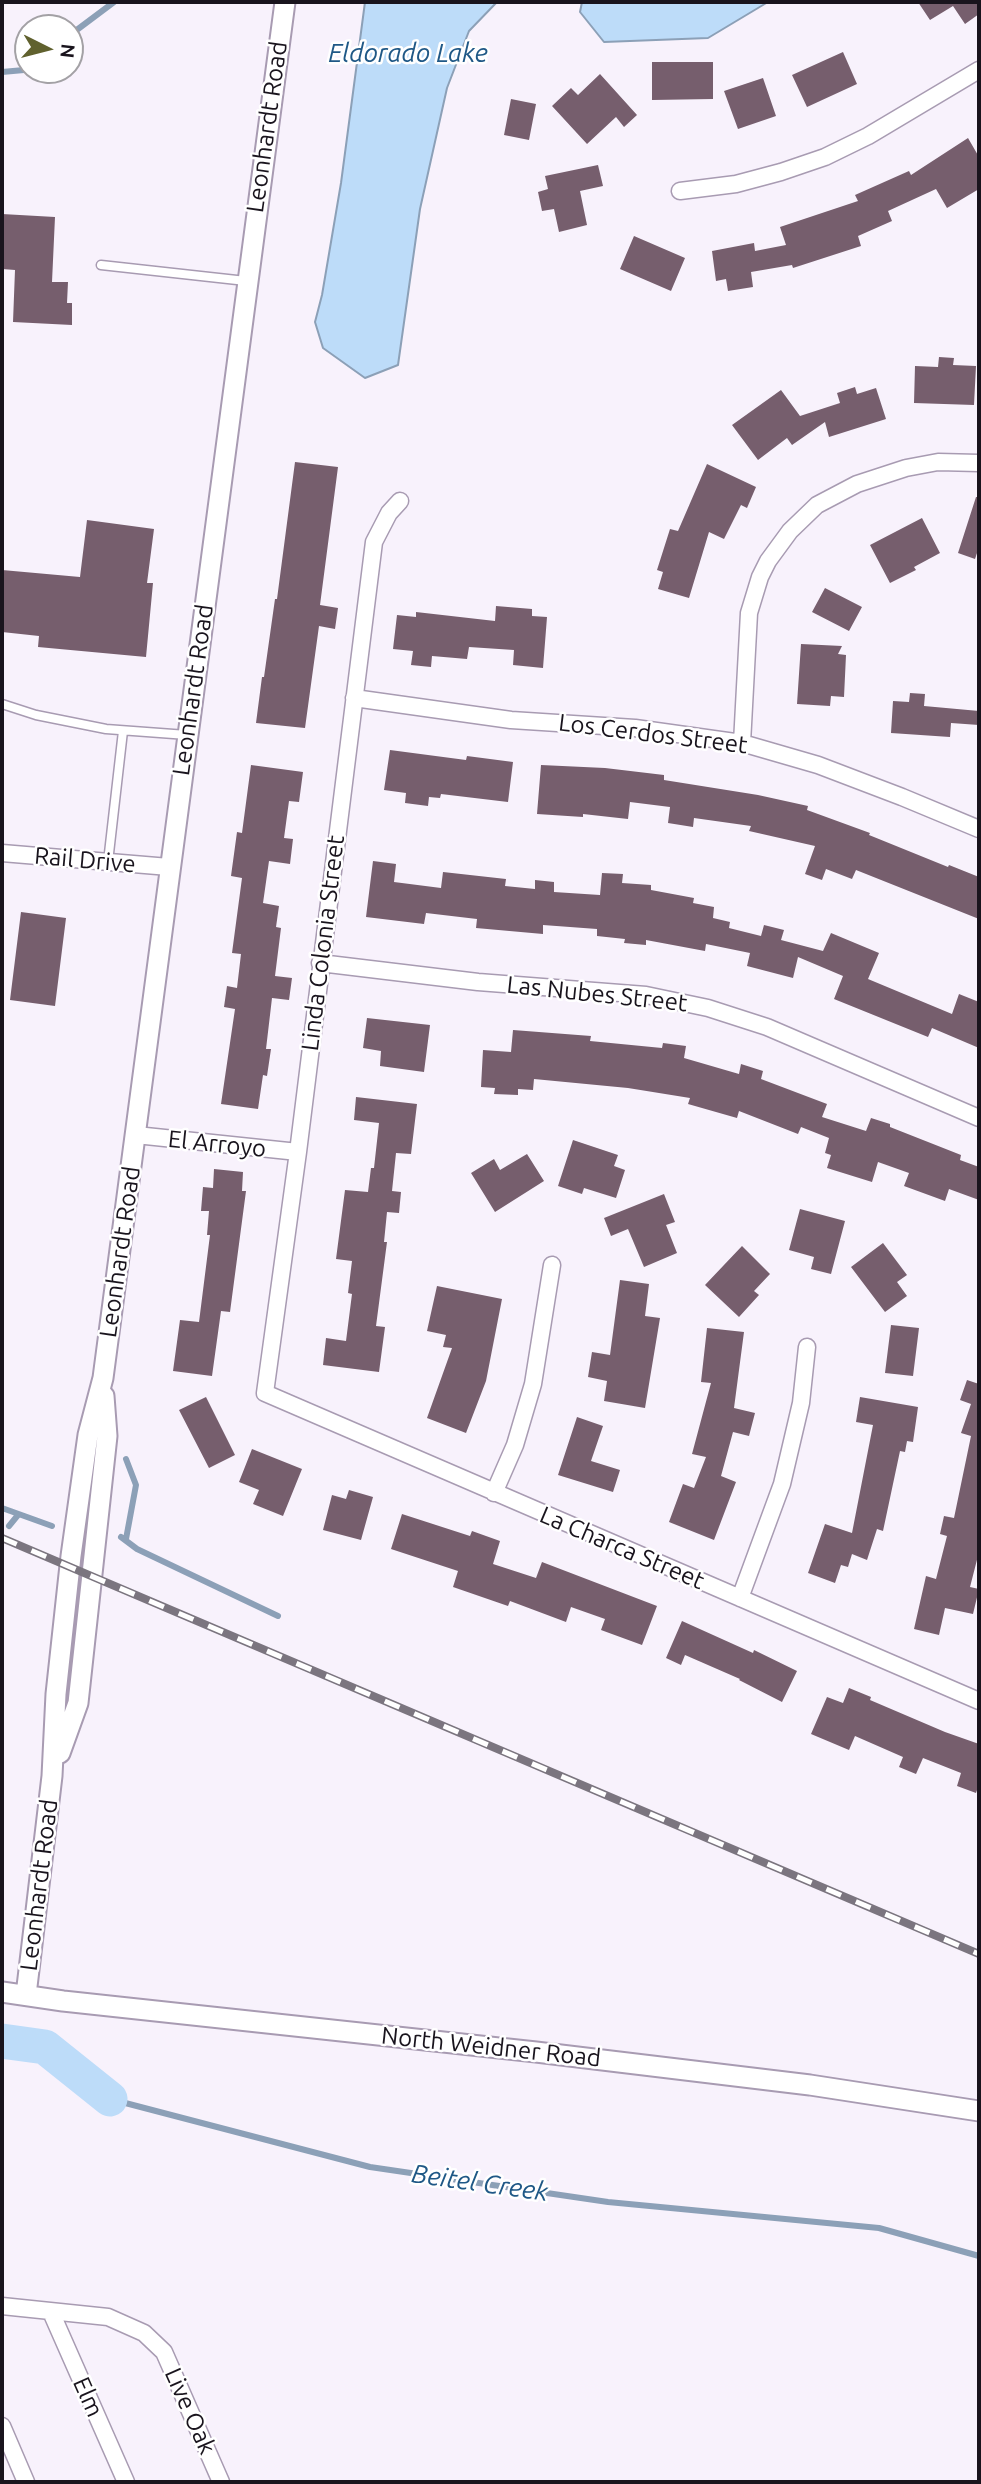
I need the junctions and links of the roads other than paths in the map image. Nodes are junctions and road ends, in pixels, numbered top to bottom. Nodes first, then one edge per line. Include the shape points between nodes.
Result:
1 (285, 2) edge
2 (979, 69) edge
3 (680, 191) dead end
4 (101, 265) dead end
5 (246, 281) junction
6 (979, 463) edge
7 (400, 501) dead end
8 (354, 698) junction
9 (2, 704) edge
10 (123, 731) junction
11 (187, 735) junction
12 (742, 743) junction
13 (979, 829) edge
14 (2, 853) edge
15 (108, 862) junction
16 (169, 867) junction
17 (320, 963) junction
18 (979, 1118) edge
19 (136, 1135) junction
20 (298, 1152) junction
21 (552, 1265) dead end
22 (807, 1347) dead end
23 (265, 1393) joint
24 (494, 1493) junction
25 (740, 1598) junction
26 (979, 1701) edge
27 (2, 1992) edge
28 (26, 1995) junction
29 (979, 2111) edge
30 (2, 2306) edge
31 (51, 2312) junction
32 (2, 2426) edge
33 (26, 2482) edge
34 (126, 2482) edge
35 (221, 2482) edge

1 - 5 street, Leonhardt Road
2 - 3 street via 825,157 736,184
4 - 5 lane
5 - 11 street, Leonhardt Road
6 - 12 street via 938,462 857,484 817,505 790,531 768,561 753,595 746,631
7 - 8 street, Linda Colonia Street via 374,542
8 - 12 street, Los Cerdos Street via 511,720 635,728
8 - 17 street, Linda Colonia Street
9 - 10 lane
10 - 11 lane
10 - 15 lane
11 - 16 street, Leonhardt Road
12 - 13 street, Los Cerdos Street via 818,765
14 - 15 street, Rail Drive
15 - 16 street, Rail Drive
16 - 19 street, Leonhardt Road
17 - 18 street, Las Nubes Street via 646,995 708,1008 767,1027
17 - 20 street, Linda Colonia Street
19 - 20 street, El Arroyo
19 - 28 street, Leonhardt Road via 103,1378 88,1435 71,1556 52,1776
20 - 23 street, Linda Colonia Street
21 - 24 street via 533,1384 515,1445
22 - 25 street via 801,1403 782,1484
23 - 24 street, La Charca Street
24 - 25 street, La Charca Street
25 - 26 street, La Charca Street
27 - 28 street, North Weidner Road
28 - 29 street, North Weidner Road via 810,2085
30 - 31 street
31 - 34 street, Elm
31 - 35 street, Live Oak via 108,2317 156,2343
32 - 33 street

